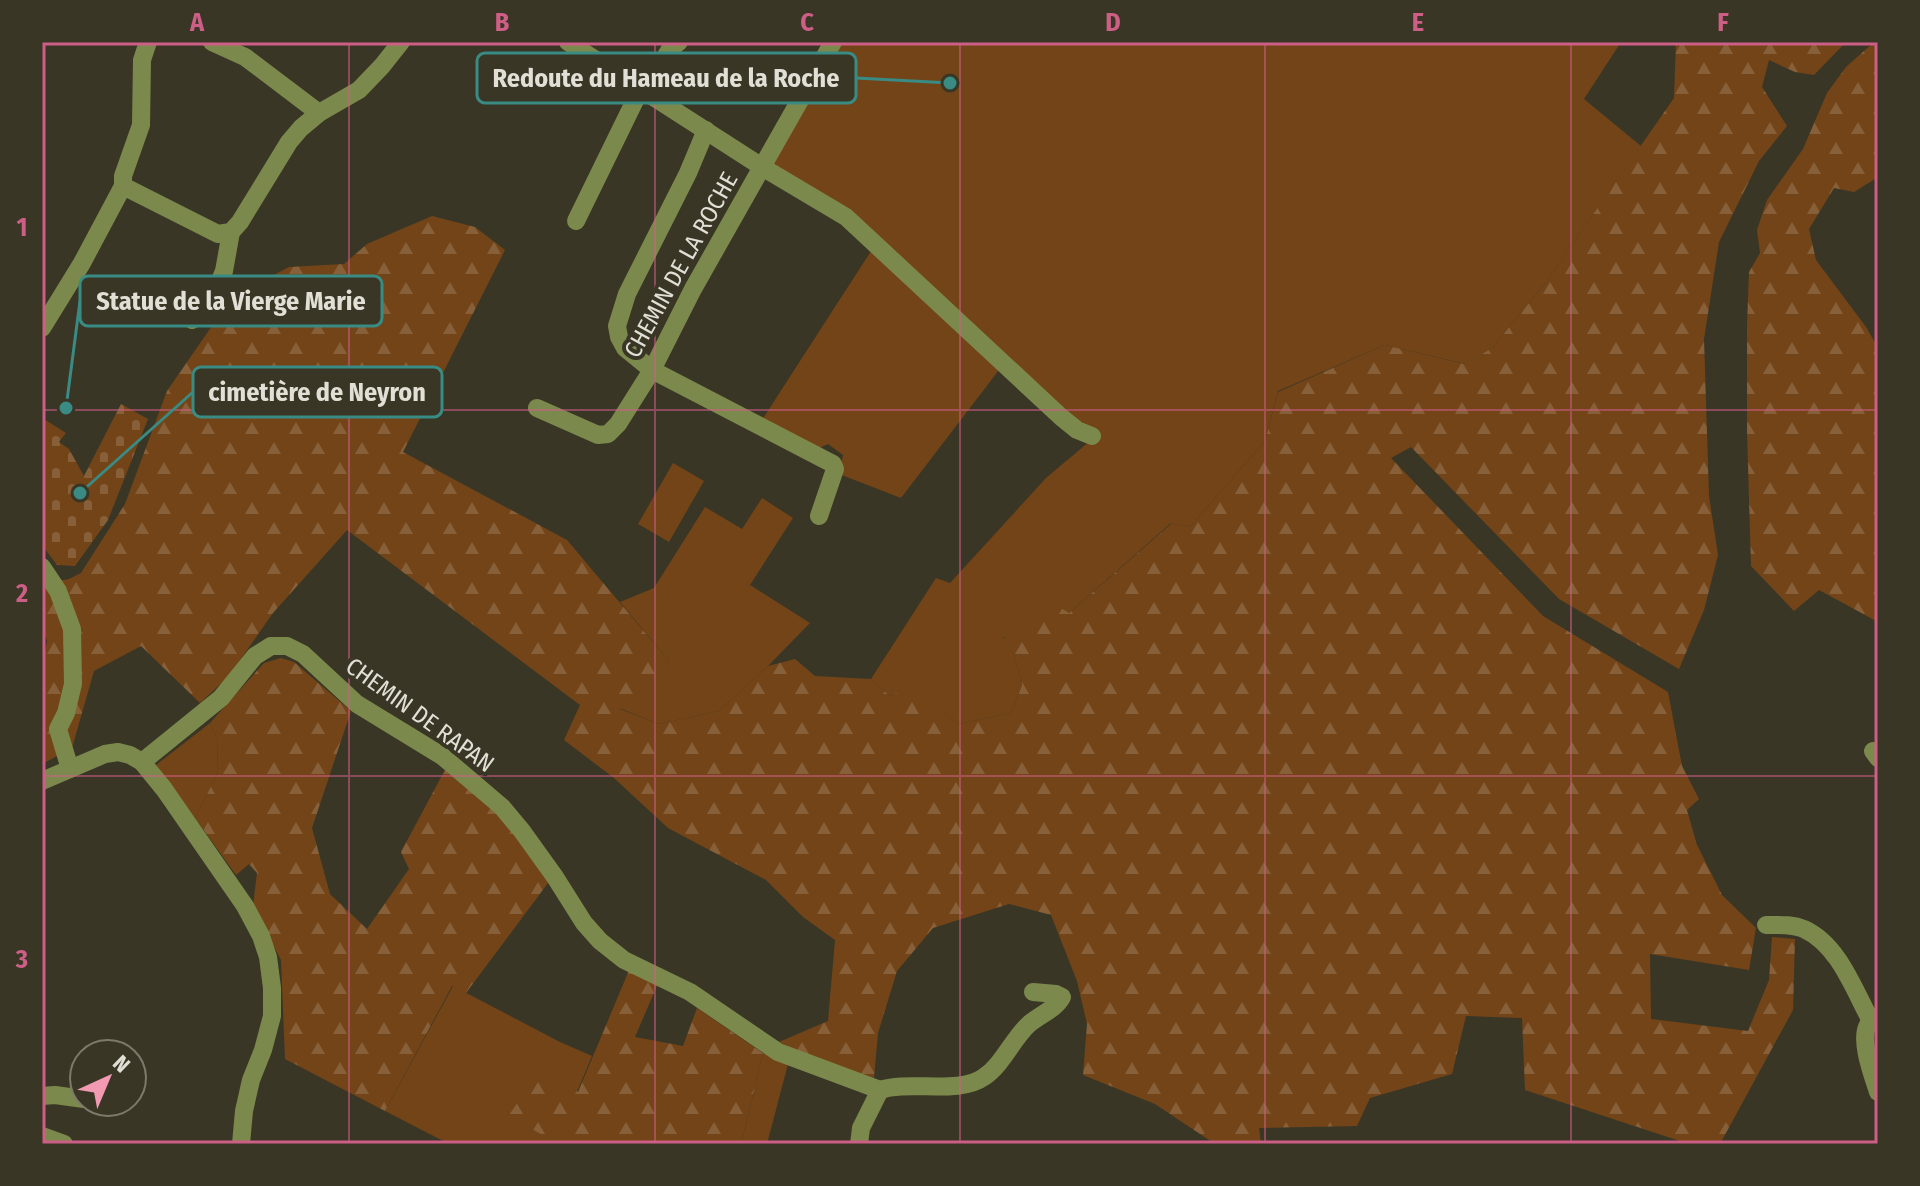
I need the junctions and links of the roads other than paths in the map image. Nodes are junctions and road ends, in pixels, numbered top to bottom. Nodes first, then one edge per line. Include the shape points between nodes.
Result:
1 (148, 42) edge
2 (212, 42) edge
3 (401, 42) edge
4 (568, 42) edge
5 (679, 42) edge
6 (833, 42) edge
7 (643, 90) junction
8 (319, 113) junction
9 (706, 130) junction
10 (762, 167) junction
11 (123, 186) junction
12 (576, 221) dead end
13 (231, 232) junction
14 (192, 320) dead end
15 (42, 328) edge
16 (652, 370) junction
17 (537, 408) dead end
18 (1092, 436) dead end
19 (819, 516) dead end
20 (42, 567) edge
21 (142, 762) junction
22 (70, 769) junction
23 (42, 781) edge
24 (1766, 925) dead end
25 (1033, 992) dead end
26 (1874, 1019) edge
27 (880, 1090) junction
28 (1878, 1092) edge
29 (42, 1096) edge
30 (68, 1097) edge
31 (42, 1136) edge
32 (64, 1144) edge
33 (241, 1144) edge
34 (859, 1144) edge

1 - 11 street via 142,60 141,125
2 - 8 street via 245,57
3 - 8 street via 359,90
4 - 7 street, CHEMIN DE LA ROCHE
5 - 7 street
6 - 10 street
7 - 9 street, CHEMIN DE LA ROCHE
7 - 12 street
8 - 13 street via 289,142
9 - 10 street, CHEMIN DE LA ROCHE
9 - 16 street via 627,294 617,326 625,348
10 - 16 street, CHEMIN DE LA ROCHE
10 - 18 street via 846,217 1061,417
11 - 13 street via 218,234
11 - 15 street
13 - 14 street via 216,290
16 - 17 street, CHEMIN DE LA ROCHE via 608,434 598,435
16 - 19 street via 833,464
20 - 22 street via 72,629 73,684 58,729
21 - 22 street via 118,752
21 - 27 street, CHEMIN DE RAPAN via 221,698 255,656 271,646 287,646 303,654 357,704 442,756 502,807 584,923 624,960 690,992 778,1052
21 - 33 street via 245,906 268,957 272,1016 248,1090
22 - 23 street
24 - 26 street via 1804,929 1829,949
25 - 27 street via 1062,997 1029,1024 982,1079
26 - 28 street via 1865,1039
27 - 34 street
29 - 30 street
31 - 32 street

